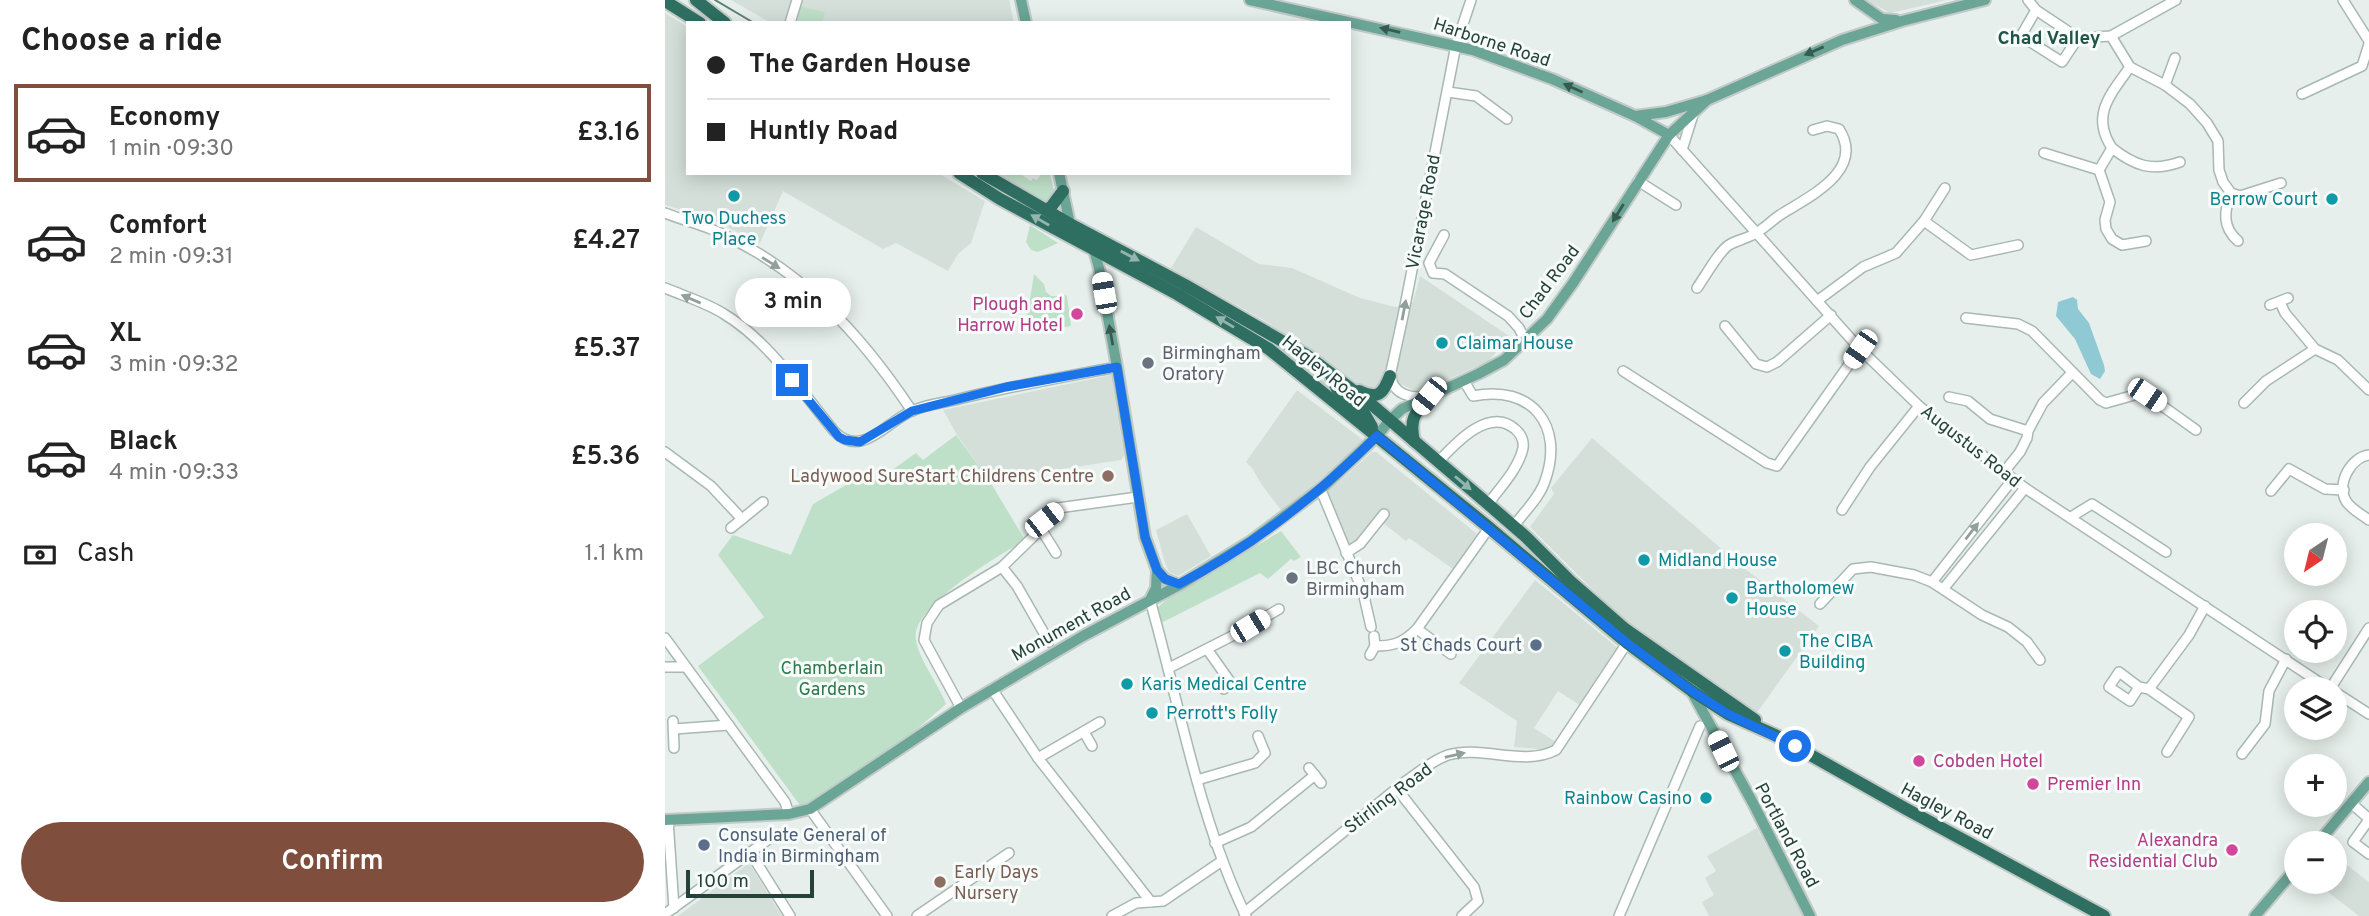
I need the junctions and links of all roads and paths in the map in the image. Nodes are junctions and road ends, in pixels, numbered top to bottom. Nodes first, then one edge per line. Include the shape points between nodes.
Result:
1 (797, 0) edge
2 (1021, 0) edge
3 (1250, 0) edge
4 (1471, 0) edge
5 (1855, 0) edge
6 (1985, 0) edge
7 (2028, 0) edge
8 (2176, 0) edge
9 (2343, 0) edge
10 (665, 1) edge
11 (697, 1) edge
12 (2036, 10) junction
13 (697, 21) edge
14 (722, 21) edge
15 (791, 21) edge
16 (1026, 21) edge
17 (1346, 21) edge
18 (1351, 22) edge
19 (1880, 24) junction
20 (2111, 36) junction
21 (2078, 38) junction
22 (2369, 43) edge
23 (1456, 45) junction
24 (2175, 58) dead end
25 (2130, 66) junction
26 (2165, 85) junction
27 (1448, 92) junction
28 (2302, 94) dead end
29 (1707, 100) junction
30 (1694, 111) junction
31 (1636, 116) junction
32 (1507, 119) dead end
33 (1813, 130) dead end
34 (1676, 143) junction
35 (2112, 148) junction
36 (2044, 153) dead end
37 (2180, 162) dead end
38 (2099, 170) junction
39 (962, 175) edge
40 (985, 175) edge
41 (1059, 175) edge
42 (1638, 181) junction
43 (2281, 183) dead end
44 (1945, 188) dead end
45 (1063, 191) junction
46 (2231, 193) junction
47 (1676, 205) dead end
48 (1046, 210) junction
49 (665, 213) edge
50 (1924, 221) junction
51 (1070, 224) junction
52 (1756, 234) junction
53 (1444, 235) dead end
54 (2146, 241) dead end
55 (2238, 241) dead end
56 (1094, 244) junction
57 (2018, 245) dead end
58 (1413, 266) junction
59 (1433, 273) junction
60 (665, 288) edge
61 (1697, 288) dead end
62 (1817, 301) junction
63 (2279, 302) dead end
64 (1831, 315) junction
65 (1966, 318) dead end
66 (1725, 326) dead end
67 (1276, 336) junction
68 (1525, 340) junction
69 (1269, 349) junction
70 (1860, 349) junction
71 (2315, 349) junction
72 (1117, 367) junction
73 (1623, 370) dead end
74 (1329, 372) junction
75 (2072, 373) junction
76 (1389, 376) junction
77 (1464, 381) junction
78 (1349, 387) junction
79 (2369, 390) edge
80 (1429, 396) junction
81 (1949, 397) dead end
82 (2244, 403) dead end
83 (1919, 406) junction
84 (912, 411) junction
85 (1390, 420) junction
86 (2196, 430) dead end
87 (2028, 431) junction
88 (1377, 436) junction
89 (1414, 442) junction
90 (665, 452) edge
91 (2369, 455) edge
92 (1438, 462) junction
93 (2004, 472) junction
94 (2013, 479) junction
95 (2025, 488) junction
96 (1318, 490) junction
97 (2344, 490) junction
98 (2271, 491) dead end
99 (1138, 497) junction
100 (763, 502) dead end
101 (1488, 504) junction
102 (1842, 510) dead end
103 (1384, 514) dead end
104 (2071, 517) junction
105 (742, 519) junction
106 (2369, 520) edge
107 (1514, 526) junction
108 (1487, 527) junction
109 (731, 528) dead end
110 (1041, 529) junction
111 (1346, 552) junction
112 (2166, 552) dead end
113 (1056, 553) dead end
114 (1003, 567) junction
115 (1157, 570) junction
116 (1932, 582) junction
117 (1179, 584) junction
118 (1944, 588) junction
119 (1150, 600) junction
120 (1820, 604) dead end
121 (2205, 606) junction
122 (1279, 609) dead end
123 (2369, 628) edge
124 (1417, 629) junction
125 (665, 638) edge
126 (1049, 642) dead end
127 (1627, 643) junction
128 (1207, 649) junction
129 (1451, 654) dead end
130 (2284, 658) edge
131 (2040, 660) dead end
132 (1669, 662) junction
133 (2284, 663) edge
134 (2292, 663) edge
135 (665, 667) edge
136 (686, 667) junction
137 (1169, 668) junction
138 (2313, 677) edge
139 (2340, 677) edge
140 (992, 689) junction
141 (1224, 689) dead end
142 (1692, 691) junction
143 (2347, 700) edge
144 (961, 708) junction
145 (2369, 714) edge
146 (1100, 722) dead end
147 (729, 725) junction
148 (1700, 726) dead end
149 (1084, 732) junction
150 (1775, 735) junction
151 (1258, 736) dead end
152 (1091, 746) dead end
153 (674, 748) dead end
154 (2167, 752) dead end
155 (2242, 754) dead end
156 (1038, 758) junction
157 (1315, 775) dead end
158 (1197, 780) junction
159 (2369, 782) edge
160 (1397, 789) junction
161 (2351, 803) junction
162 (810, 808) junction
163 (789, 814) junction
164 (666, 820) edge
165 (2328, 831) edge
166 (772, 836) dead end
167 (1215, 843) junction
168 (750, 852) junction
169 (1009, 853) dead end
170 (2369, 855) edge
171 (1222, 861) junction
172 (2284, 882) edge
173 (1151, 902) junction
174 (669, 911) edge
175 (1245, 914) edge
176 (790, 916) edge
177 (887, 916) edge
178 (917, 916) edge
179 (1112, 916) edge
180 (1462, 916) edge
181 (1619, 916) edge
182 (1810, 916) edge
183 (2105, 916) edge
184 (2255, 916) edge

1 - 15 street
2 - 16 main road
17 -> 3 main road, Harborne Road
4 - 23 street, Vicarage Road
5 - 19 main road
6 - 19 main road
7 - 12 street
8 - 20 street
9 - 22 street
10 - 13 highway
11 - 14 highway
12 - 21 street
12 - 21 street via 2021,36 2062,62
23 -> 18 main road, Harborne Road
19 -> 29 main road
20 - 21 street
20 - 25 street
22 - 28 street via 2362,66
23 - 27 street, Vicarage Road
31 -> 23 main road, Harborne Road via 1552,79
24 - 26 street
25 - 26 street
25 - 35 street via 2103,109 2104,131
26 - 46 street via 2207,123 2218,141 2218,170
27 - 32 street via 1476,96
27 - 58 street, Vicarage Road
29 - 30 main road
29 - 31 main road
30 - 34 main road
30 - 34 street
31 - 34 main road, Harborne Road
33 - 52 street via 1839,129 1846,139 1843,164 1828,184
34 - 42 main road, Chad Road via 1662,145
34 - 52 street, Augustus Road
35 - 37 street via 2149,167
35 - 38 street
36 - 38 street
38 - 54 street via 2110,202 2105,220 2112,239 2122,245
56 -> 39 highway, Hagley Road via 1000,199
40 - 48 highway, Hagley Road
41 - 45 main road
42 - 47 street
42 -> 68 main road, Chad Road via 1573,283
43 - 46 street via 2240,196
44 - 50 street
45 - 48 highway
45 - 51 main road
46 - 55 street via 2226,219 2229,233
48 - 51 highway, Hagley Road
49 -> 84 street via 742,245 812,292 851,329
50 - 57 street via 1971,255
50 - 62 street via 1896,253 1863,267
51 - 56 highway, Hagley Road
52 - 61 street via 1727,246
52 - 62 street, Augustus Road
53 - 59 street via 1429,263
56 -> 67 highway, Hagley Road via 1185,285
69 -> 56 highway, Hagley Road
72 -> 56 main road
58 - 59 street
76 -> 58 street, Vicarage Road
59 - 68 street via 1445,274 1508,316
84 -> 60 street via 865,441 845,440 750,334 724,313
62 - 64 street, Augustus Road
63 - 71 street
64 - 66 street via 1767,367 1756,363
64 - 70 street, Augustus Road
65 - 75 street via 2018,324 2032,331
67 - 69 highway
67 - 74 highway, Hagley Road
68 - 77 main road, Chad Road via 1504,360
69 - 88 highway, Hagley Road
70 - 73 street via 1777,466
70 - 83 street, Augustus Road
71 - 79 street via 2338,360
71 - 82 street via 2266,381
72 - 84 street via 1006,387
72 - 99 main road
74 - 78 highway, Hagley Road
74 - 88 highway via 1337,389 1364,413
75 - 86 street via 2106,403 2147,395
75 - 87 street via 2043,403
76 - 78 highway via 1378,394 1370,396
76 - 80 street via 1403,395
77 - 80 main road, Chad Road
77 - 107 street via 1473,396 1512,395 1529,403 1547,428 1551,442 1545,482
78 - 85 highway, Hagley Road
80 - 85 main road, Chad Road
80 - 89 highway via 1415,414
81 - 87 street via 1968,401 1990,419
83 - 93 street, Augustus Road
83 - 102 street
85 - 88 main road, Monument Road
85 - 89 highway, Hagley Road
87 - 93 street via 2020,452
88 - 96 main road, Monument Road
88 - 108 highway, Hagley Road
89 - 92 highway, Hagley Road
90 - 105 street via 711,486
91 - 97 street via 2353,463
92 -> 101 highway, Hagley Road
92 - 101 street via 1473,429 1503,422 1514,427 1522,436 1523,447
93 - 94 street, Augustus Road
94 - 95 street, Augustus Road
116 -> 94 street
95 - 104 street, Augustus Road
95 - 118 street
96 - 111 street
96 - 117 main road, Monument Road via 1251,541
97 - 98 street via 2325,489 2289,469
97 - 106 street via 2347,504
99 - 110 street via 1058,508
99 - 115 main road
100 - 105 street
101 - 107 highway, Hagley Road
101 - 108 highway via 1484,510
103 - 111 street via 1360,544
104 - 112 street via 2091,504
104 - 121 street, Augustus Road
105 - 109 street
107 - 132 highway, Hagley Road via 1591,600
108 - 124 street
108 - 127 highway, Hagley Road
110 - 113 street
110 - 114 street
111 - 124 street via 1367,605 1373,641 1395,646
114 - 126 street
114 - 144 street via 948,598 926,626 925,645
115 - 117 main road
115 - 119 main road
116 - 118 street
116 - 120 street via 1914,575 1853,569
117 - 119 main road, Monument Road
118 - 131 street via 2027,642
119 - 137 street
119 - 140 main road, Monument Road
121 - 130 street, Augustus Road
121 - 154 street via 2189,635 2144,688 2189,718
122 - 128 street
123 - 139 street
124 - 129 street
125 - 136 street
127 - 142 highway, Hagley Road
160 -> 127 street, Stirling Road via 1447,756 1466,752 1547,755 1556,750
128 - 137 street
128 - 141 street via 1230,682
132 - 142 main road, Portland Road
132 - 150 highway, Hagley Road
133 - 155 street via 2269,691 2265,724
134 - 138 street, Augustus Road
135 - 136 street
136 - 147 street
137 - 158 street
140 - 144 main road, Monument Road
140 - 156 street
142 - 150 highway, Hagley Road
142 - 182 main road, Portland Road
143 - 145 street, Augustus Road
144 - 162 main road, Monument Road
146 - 149 street
147 - 153 street via 673,725
147 - 163 street
148 - 181 street
149 - 152 street
149 - 156 street
150 - 183 highway, Hagley Road
151 - 158 street via 1265,753 1255,763
156 - 173 street
157 - 167 street via 1251,827
158 - 167 street
159 - 161 main road
160 - 175 street, Stirling Road
160 - 180 street via 1474,887 1478,901
161 - 165 main road
161 - 170 street via 2368,821 2353,842
162 - 163 main road, Monument Road
162 - 177 street
163 - 164 main road, Monument Road
164 - 174 street
166 - 168 street
167 - 171 street
168 - 174 street
168 - 176 street
169 - 178 street
171 - 173 street via 1163,901
171 - 175 street
172 - 184 main road
173 - 179 street via 1136,903

